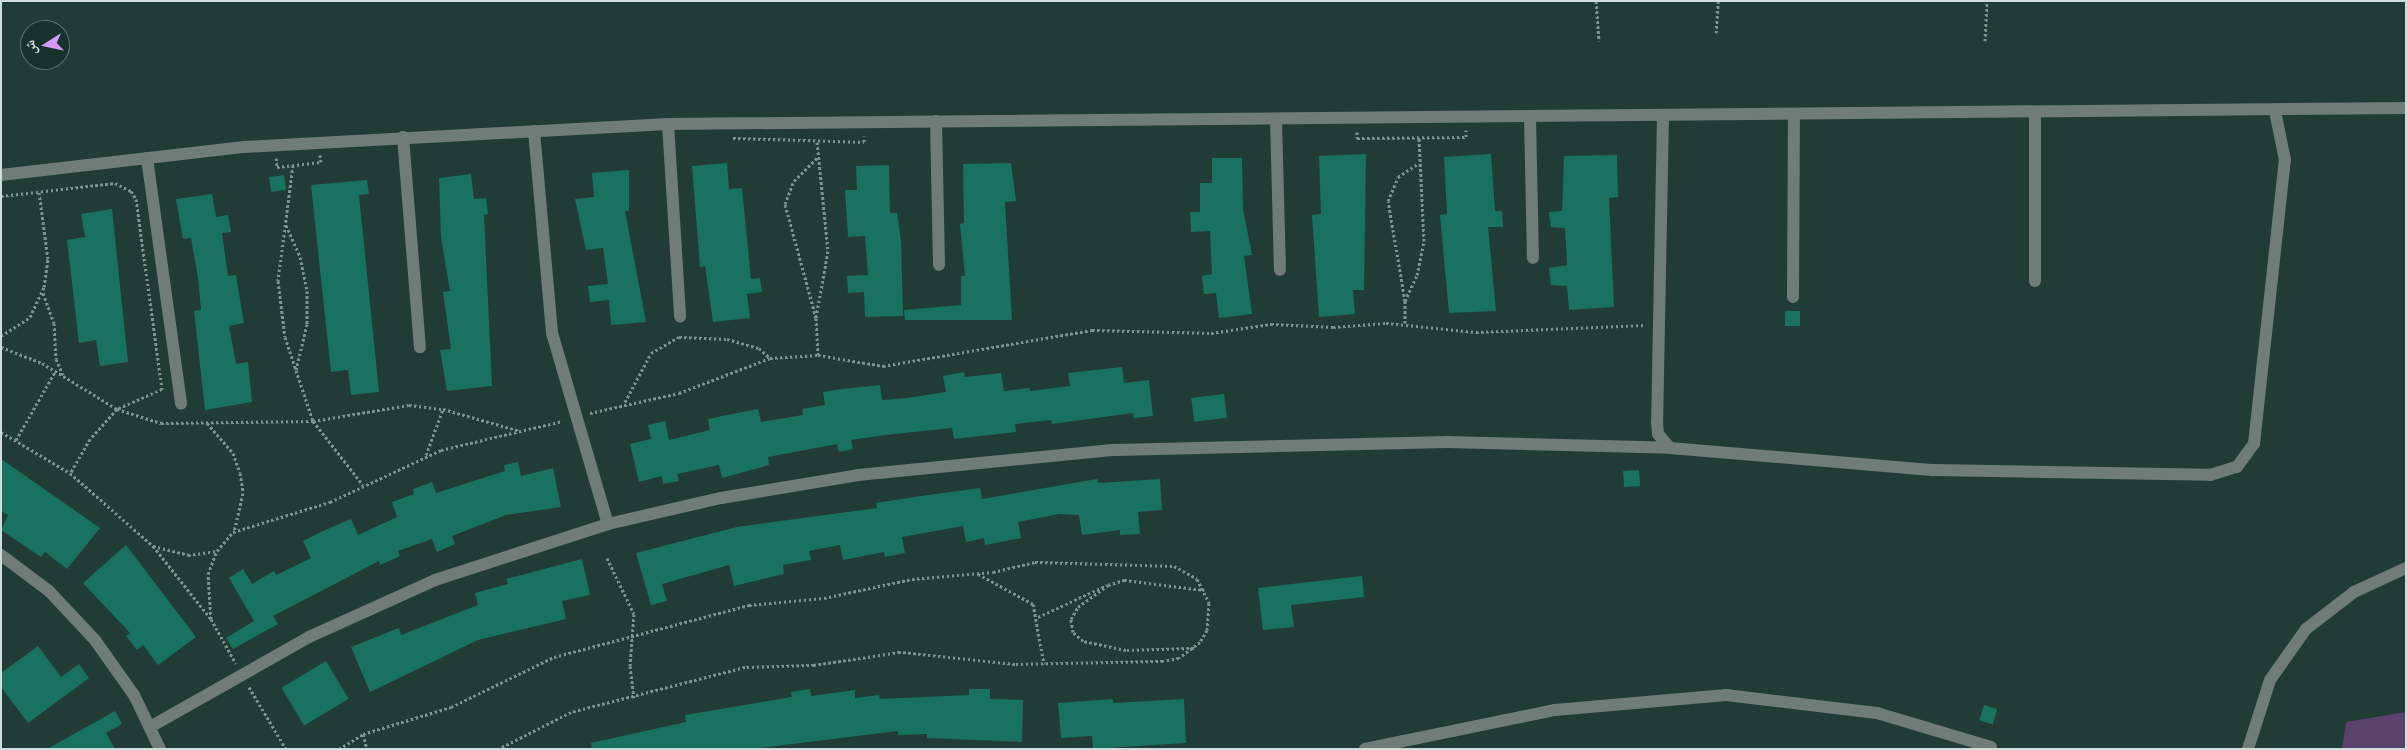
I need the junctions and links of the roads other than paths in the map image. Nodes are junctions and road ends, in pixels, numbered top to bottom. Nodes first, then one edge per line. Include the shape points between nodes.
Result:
1 (2406, 108) edge
2 (2275, 111) junction
3 (1794, 114) junction
4 (1663, 115) junction
5 (2035, 115) junction
6 (1530, 117) junction
7 (1276, 119) junction
8 (936, 121) junction
9 (668, 124) junction
10 (534, 131) junction
11 (403, 137) junction
12 (147, 158) junction
13 (1, 175) edge
14 (1533, 258) dead end
15 (939, 265) dead end
16 (1280, 270) dead end
17 (2035, 282) dead end
18 (1793, 297) dead end
19 (680, 318) dead end
20 (420, 347) dead end
21 (181, 404) dead end
22 (1670, 448) junction
23 (608, 524) junction
24 (1, 555) edge
25 (2406, 568) edge
26 (150, 727) junction
27 (1991, 747) dead end
28 (160, 749) edge
29 (1366, 749) edge
30 (2248, 749) edge

1 - 2 street
2 - 5 street
2 - 22 street via 2285,160 2254,444 2237,467 2210,475 1934,470
3 - 4 street
3 - 5 street
3 - 18 street
4 - 6 street
4 - 22 street via 1657,428
5 - 17 street
6 - 7 street
6 - 14 street
7 - 8 street
7 - 16 street
8 - 9 street
8 - 15 street
9 - 10 street
9 - 19 street
10 - 11 street
10 - 23 street via 547,304 575,418
11 - 12 street
11 - 20 street
12 - 13 street
12 - 21 street
22 - 23 street via 1429,442 1048,454 790,486
23 - 26 street via 426,584 340,622
24 - 26 street via 48,591 90,634
25 - 30 street via 2354,592 2306,628 2270,680
26 - 28 street
27 - 29 street via 1877,713 1726,695 1565,709

